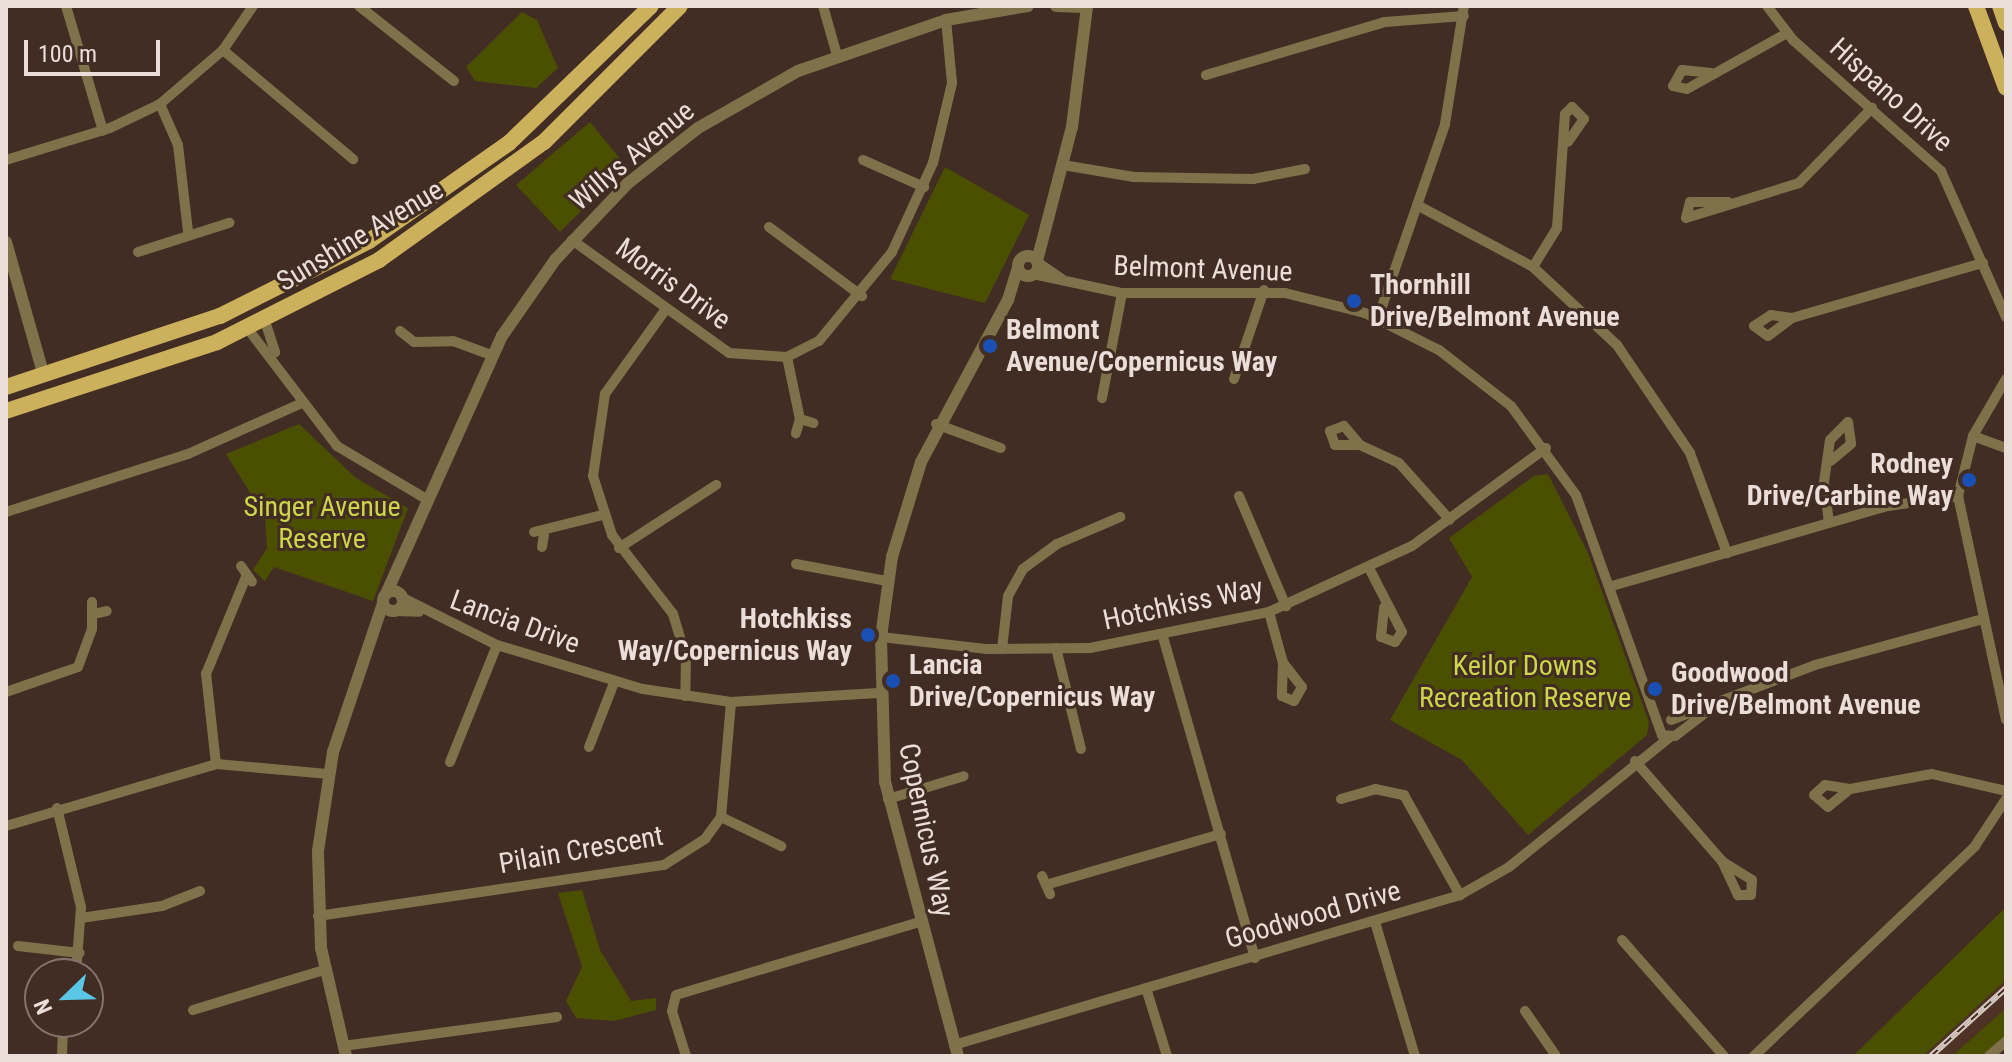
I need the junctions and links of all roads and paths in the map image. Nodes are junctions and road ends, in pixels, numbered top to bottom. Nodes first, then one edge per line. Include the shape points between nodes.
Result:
1 (66, 6) edge
2 (253, 6) edge
3 (359, 6) edge
4 (651, 6) edge
5 (680, 6) edge
6 (823, 6) edge
7 (1028, 6) edge
8 (1056, 6) edge
9 (1087, 6) edge
10 (1767, 6) edge
11 (1976, 6) edge
12 (2000, 6) edge
13 (1464, 11) edge
14 (946, 20) junction
15 (2006, 23) edge
16 (1787, 33) junction
17 (223, 50) junction
18 (837, 55) junction
19 (1711, 73) dead end
20 (1206, 75) dead end
21 (467, 79) dead end
22 (2006, 88) edge
23 (160, 104) junction
24 (1872, 108) junction
25 (103, 131) junction
26 (1568, 142) dead end
27 (6, 160) edge
28 (348, 160) dead end
29 (863, 160) dead end
30 (1063, 165) junction
31 (1305, 169) dead end
32 (924, 187) junction
33 (1728, 202) dead end
34 (1417, 205) junction
35 (232, 222) dead end
36 (769, 227) dead end
37 (188, 231) junction
38 (1039, 235) junction
39 (572, 240) junction
40 (6, 242) edge
41 (138, 252) dead end
42 (1020, 262) junction
43 (1983, 263) junction
44 (1533, 267) junction
45 (1035, 268) junction
46 (1264, 290) junction
47 (1122, 293) junction
48 (862, 296) junction
49 (1008, 300) junction
50 (666, 309) junction
51 (2006, 317) edge
52 (1378, 318) junction
53 (1792, 318) dead end
54 (265, 321) junction
55 (248, 329) junction
56 (163, 338) junction
57 (402, 339) dead end
58 (491, 355) junction
59 (787, 357) junction
60 (278, 362) junction
61 (44, 376) junction
62 (1234, 379) dead end
63 (2006, 379) edge
64 (6, 387) edge
65 (50, 398) junction
66 (1102, 398) dead end
67 (300, 404) junction
68 (6, 411) edge
69 (800, 419) junction
70 (813, 423) dead end
71 (936, 424) junction
72 (796, 433) dead end
73 (1973, 436) junction
74 (1360, 445) dead end
75 (1001, 448) dead end
76 (1546, 448) junction
77 (2006, 448) edge
78 (1831, 461) dead end
79 (716, 485) dead end
80 (1239, 496) dead end
81 (1958, 496) junction
82 (428, 500) junction
83 (6, 512) edge
84 (602, 515) junction
85 (1120, 517) dead end
86 (1450, 520) junction
87 (1829, 523) junction
88 (542, 547) dead end
89 (619, 548) junction
90 (1727, 553) junction
91 (796, 564) dead end
92 (402, 567) junction
93 (1369, 568) junction
94 (247, 575) dead end
95 (887, 581) junction
96 (1612, 586) junction
97 (401, 596) junction
98 (92, 602) dead end
99 (390, 605) junction
100 (1286, 606) junction
101 (1384, 607) dead end
102 (107, 611) dead end
103 (421, 612) junction
104 (1269, 612) junction
105 (93, 614) junction
106 (1979, 620) junction
107 (881, 637) junction
108 (1163, 637) junction
109 (497, 645) junction
110 (1056, 648) junction
111 (1002, 649) junction
112 (1283, 663) dead end
113 (614, 683) junction
114 (6, 692) edge
115 (878, 693) junction
116 (685, 696) junction
117 (1649, 697) junction
118 (731, 702) junction
119 (1717, 704) junction
120 (1671, 720) junction
121 (2006, 720) edge
122 (1660, 729) junction
123 (1673, 735) junction
124 (589, 747) dead end
125 (1081, 749) dead end
126 (1644, 752) junction
127 (1635, 761) junction
128 (450, 762) dead end
129 (216, 764) junction
130 (327, 774) junction
131 (964, 776) dead end
132 (1850, 789) dead end
133 (2006, 791) edge
134 (888, 799) junction
135 (1341, 799) dead end
136 (2006, 799) edge
137 (57, 808) junction
138 (34, 816) junction
139 (721, 817) junction
140 (6, 818) edge
141 (6, 826) edge
142 (1221, 834) junction
143 (781, 846) dead end
144 (1722, 861) dead end
145 (1047, 885) dead end
146 (200, 891) dead end
147 (1460, 895) junction
148 (318, 916) junction
149 (81, 918) junction
150 (920, 922) junction
151 (1375, 922) junction
152 (1621, 939) dead end
153 (18, 946) dead end
154 (80, 953) junction
155 (79, 958) edge
156 (1255, 958) junction
157 (324, 970) junction
158 (1146, 988) junction
159 (193, 1010) dead end
160 (1524, 1010) dead end
161 (557, 1017) dead end
162 (2006, 1041) edge
163 (956, 1050) edge
164 (344, 1051) edge
165 (686, 1056) edge
166 (1167, 1056) edge
167 (1415, 1056) edge
168 (1556, 1056) edge
169 (1724, 1056) edge
170 (1754, 1056) edge
171 (1989, 1056) edge

1 - 25 street
2 - 17 street
3 - 21 street via 452,84
4 - 56 main road, Sunshine Avenue via 557,101 428,203 301,278
5 - 54 main road, Sunshine Avenue via 594,97 497,181 411,241
6 - 18 street
7 - 14 street, Willys Avenue
8 - 9 street
9 - 30 street, Copernicus Way
10 - 16 street, Hispano Drive
11 - 22 main road
12 - 15 main road
13 - 20 street via 1385,22
13 - 34 street via 1455,84
14 - 18 street, Willys Avenue
14 - 32 street via 951,95
16 - 19 street
16 - 24 street, Hispano Drive
17 - 23 street
17 - 28 street
18 - 39 street, Willys Avenue via 698,128
23 - 25 street
23 - 37 street via 178,145
24 - 33 street via 1799,183
24 - 43 street, Hispano Drive via 1941,171
25 - 27 street
26 - 44 street via 1557,228
29 - 32 street
30 - 31 street via 1164,178 1253,179
30 - 38 street, Copernicus Way
32 - 48 street
34 - 44 street
34 - 52 street
35 - 37 street
36 - 48 street
37 - 41 street
38 - 42 street, Copernicus Way
38 - 45 street, Copernicus Way
39 - 50 street, Morris Drive
39 - 58 street, Willys Avenue
40 - 61 street
42 - 45 street
42 - 45 street
42 - 49 street, Copernicus Way
43 - 51 street, Hispano Drive
43 - 53 street
44 - 90 street via 1617,345 1646,384 1690,453
45 - 47 street, Belmont Avenue via 1067,282
45 - 49 street, Copernicus Way
46 - 47 street, Belmont Avenue
46 - 52 street, Belmont Avenue
46 - 62 street
47 - 66 street
48 - 59 street via 833,331
49 - 71 street, Copernicus Way
50 - 59 street, Morris Drive via 729,353
50 - 84 street via 626,360 599,411 593,476
52 - 76 street, Belmont Avenue via 1471,372
54 - 55 main road, Sunshine Avenue
54 - 56 main road via 248,313
54 - 60 street
55 - 60 street
55 - 65 main road, Sunshine Avenue
56 - 61 main road, Sunshine Avenue
57 - 58 street via 453,341
58 - 82 street, Willys Avenue
59 - 69 street
60 - 67 street
61 - 64 main road, Sunshine Avenue
61 - 65 main road
63 - 73 street
65 - 68 main road, Sunshine Avenue
67 - 82 street via 362,466
67 - 83 street via 188,454
69 - 70 street
69 - 72 street
71 - 75 street
71 - 95 street, Copernicus Way
73 - 77 street
73 - 81 street
74 - 86 street via 1399,463
76 - 86 street, Hotchkiss Way
76 - 96 street, Belmont Avenue via 1586,515
78 - 87 street via 1824,482
79 - 89 street via 696,486 682,509
80 - 100 street
81 - 87 street
81 - 106 street
82 - 92 street, Willys Avenue
84 - 88 street via 539,534
84 - 89 street
85 - 111 street via 1057,544 1023,569 1008,596
86 - 93 street, Hotchkiss Way
87 - 90 street
89 - 116 street via 673,614 686,657
90 - 96 street
91 - 95 street
92 - 97 street, Willys Avenue
92 - 99 street, Willys Avenue
93 - 100 street, Hotchkiss Way
93 - 101 street
94 - 129 street via 206,674
95 - 107 street, Copernicus Way
96 - 117 street, Belmont Avenue
97 - 99 street, Willys Avenue
97 - 103 street, Lancia Drive
98 - 105 street
99 - 103 street, Lancia Drive
99 - 130 street, Willys Avenue via 374,636
100 - 104 street, Hotchkiss Way
102 - 105 street
103 - 109 street, Lancia Drive
104 - 108 street, Hotchkiss Way
104 - 112 street
105 - 114 street via 85,656 74,671
106 - 119 street, Goodwood Drive via 1803,669
106 - 121 street
107 - 111 street, Hotchkiss Way
107 - 115 street, Copernicus Way
108 - 110 street, Hotchkiss Way
108 - 142 street
109 - 113 street, Lancia Drive
109 - 128 street
110 - 111 street, Hotchkiss Way
110 - 125 street
113 - 116 street, Lancia Drive
113 - 124 street
115 - 118 street, Lancia Drive
115 - 134 street, Copernicus Way
116 - 118 street, Lancia Drive
117 - 120 street, Belmont Avenue
117 - 122 street, Belmont Avenue
118 - 139 street
119 - 120 street, Goodwood Drive
119 - 123 street, Goodwood Drive
120 - 122 street, Goodwood Drive
120 - 123 street, Belmont Avenue
122 - 123 street
122 - 126 street, Goodwood Drive
123 - 126 street, Goodwood Drive
126 - 127 street, Goodwood Drive
127 - 144 street
127 - 147 street, Goodwood Drive via 1509,867
129 - 130 street
129 - 137 street
130 - 148 street, Willys Avenue
131 - 134 street
132 - 133 street via 1932,774
134 - 150 street, Copernicus Way
135 - 147 street via 1375,789 1404,795
136 - 170 street via 1975,846
137 - 138 street
137 - 149 street
138 - 140 street
138 - 141 street
139 - 143 street
139 - 148 street, Pilain Crescent via 705,839 664,865
142 - 145 street
142 - 156 street
146 - 149 street via 162,906
147 - 151 street, Goodwood Drive
148 - 157 street, Willys Avenue
149 - 154 street
150 - 163 street, Copernicus Way
150 - 165 street via 676,995 672,1011
151 - 156 street, Goodwood Drive
151 - 167 street
152 - 169 street
153 - 154 street
154 - 155 street
156 - 158 street, Goodwood Drive
157 - 159 street
157 - 164 street, Willys Avenue
158 - 163 street, Goodwood Drive
158 - 166 street
160 - 168 street
161 - 164 street
162 - 171 street

